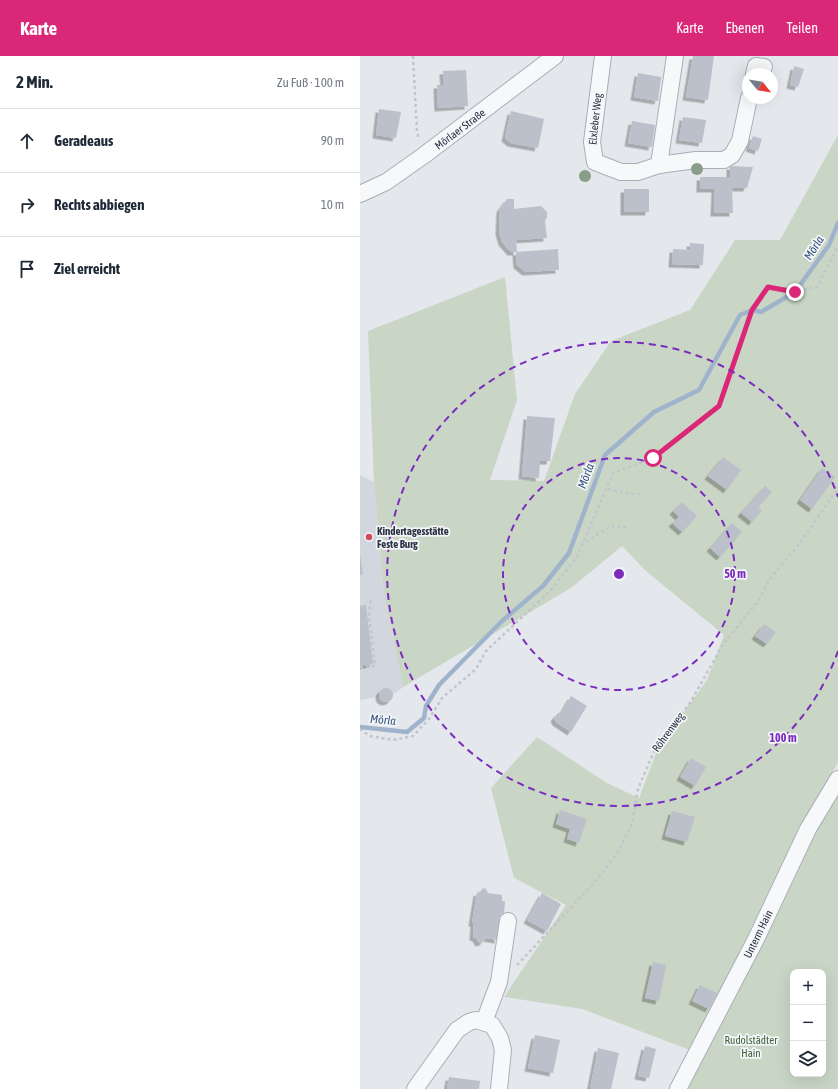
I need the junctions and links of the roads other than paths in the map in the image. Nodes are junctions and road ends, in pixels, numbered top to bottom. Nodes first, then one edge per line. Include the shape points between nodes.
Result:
1 (555, 56) edge
2 (603, 56) edge
3 (675, 56) edge
4 (748, 104) edge
5 (659, 165) junction
6 (360, 194) edge
7 (838, 779) edge
8 (508, 921) dead end
9 (484, 1022) junction
10 (415, 1089) edge
11 (499, 1089) edge
12 (678, 1089) edge

1 - 6 street, Mörlaer Straße via 423,156 386,182
2 - 5 street, Elxleber Weg via 592,142 595,162 621,172 638,172
3 - 5 street
4 - 5 street, Elxleber Weg via 740,141 732,155 724,160 696,160
7 - 12 street, Unterm Hain via 808,829 756,939
8 - 9 street via 499,982
9 - 10 street via 469,1022 457,1030
9 - 11 street via 492,1025 500,1038 503,1050

